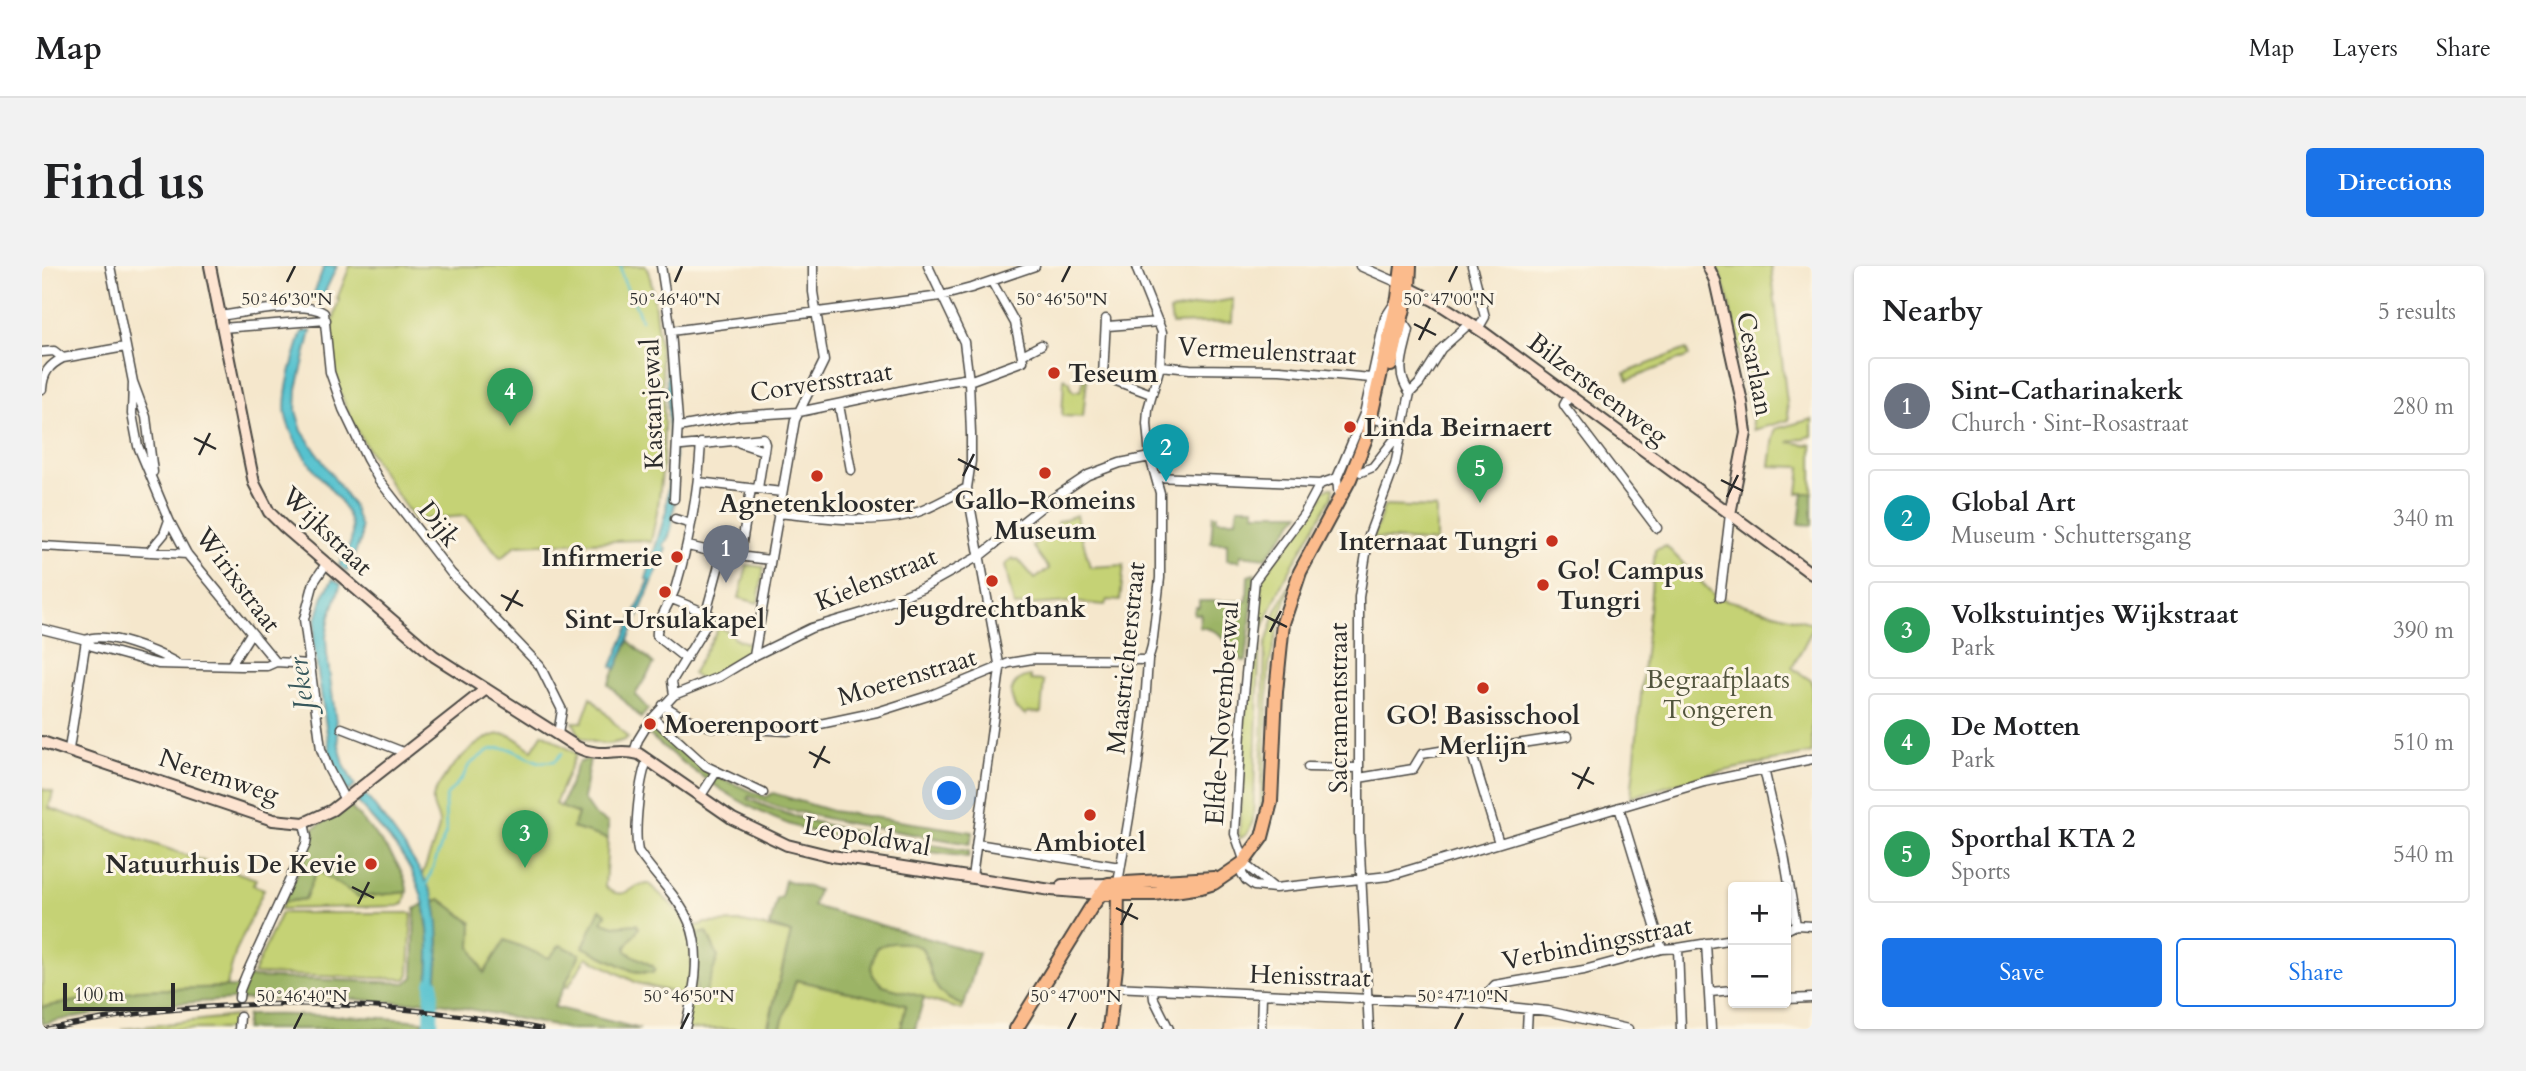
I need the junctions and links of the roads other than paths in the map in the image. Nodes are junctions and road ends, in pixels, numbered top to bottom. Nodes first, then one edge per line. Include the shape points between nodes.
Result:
1 (110, 266) edge
2 (210, 266) edge
3 (661, 266) edge
4 (813, 266) edge
5 (929, 266) edge
6 (1035, 266) edge
7 (1138, 266) edge
8 (1360, 266) edge
9 (1472, 266) edge
10 (1708, 266) edge
11 (1409, 268) edge
12 (992, 282) junction
13 (1405, 285) junction
14 (941, 296) junction
15 (1398, 299) junction
16 (815, 312) junction
17 (219, 316) junction
18 (325, 316) junction
19 (1402, 320) junction
20 (1159, 322) junction
21 (1474, 326) junction
22 (222, 328) junction
23 (671, 331) junction
24 (1041, 345) dead end
25 (125, 347) junction
26 (42, 352) edge
27 (1022, 355) junction
28 (63, 358) junction
29 (1160, 366) junction
30 (1371, 378) junction
31 (969, 381) junction
32 (132, 382) junction
33 (42, 389) edge
34 (1410, 393) junction
35 (1151, 394) junction
36 (1569, 396) junction
37 (839, 405) junction
38 (799, 412) junction
39 (1375, 419) junction
40 (679, 427) junction
41 (1403, 428) junction
42 (701, 443) junction
43 (682, 446) dead end
44 (1150, 457) junction
45 (851, 470) dead end
46 (1361, 472) junction
47 (1156, 477) junction
48 (1336, 478) junction
49 (154, 482) junction
50 (698, 482) junction
51 (1320, 484) junction
52 (967, 488) junction
53 (755, 489) junction
54 (782, 492) junction
55 (674, 499) dead end
56 (1339, 499) junction
57 (777, 513) junction
58 (1730, 514) junction
59 (675, 519) dead end
60 (169, 520) junction
61 (691, 524) junction
62 (1657, 528) dead end
63 (42, 546) edge
64 (688, 547) junction
65 (149, 552) junction
66 (187, 554) junction
67 (722, 554) junction
68 (740, 555) junction
69 (981, 555) junction
70 (770, 560) junction
71 (330, 567) junction
72 (1812, 574) edge
73 (1720, 597) dead end
74 (672, 599) junction
75 (706, 613) junction
76 (42, 629) edge
77 (251, 634) junction
78 (86, 640) junction
79 (1281, 644) junction
80 (754, 656) junction
81 (686, 659) junction
82 (1148, 660) junction
83 (276, 662) junction
84 (309, 664) junction
85 (230, 665) junction
86 (1000, 669) junction
87 (486, 689) junction
88 (674, 695) junction
89 (663, 705) junction
90 (650, 722) junction
91 (342, 728) dead end
92 (558, 734) junction
93 (1568, 736) dead end
94 (42, 742) edge
95 (69, 749) junction
96 (1471, 751) junction
97 (634, 752) junction
98 (406, 753) junction
99 (648, 759) junction
100 (1812, 759) edge
101 (1308, 767) dead end
102 (1359, 768) junction
103 (1764, 769) junction
104 (716, 772) junction
105 (1359, 778) junction
106 (764, 793) dead end
107 (700, 797) junction
108 (348, 798) junction
109 (1619, 807) junction
110 (304, 823) junction
111 (1499, 843) junction
112 (977, 844) junction
113 (1243, 863) junction
114 (1120, 867) junction
115 (972, 877) junction
116 (1222, 878) junction
117 (1361, 879) junction
118 (1039, 887) junction
119 (1111, 889) junction
120 (1079, 893) junction
121 (1154, 894) junction
122 (1090, 909) junction
123 (1119, 923) junction
124 (1796, 925) junction
125 (1812, 926) edge
126 (1791, 928) edge
127 (1728, 940) edge
128 (1706, 943) junction
129 (1678, 948) junction
130 (1662, 949) junction
131 (1114, 987) junction
132 (1153, 990) junction
133 (1728, 990) edge
134 (1710, 992) junction
135 (1262, 995) junction
136 (239, 998) tunnel mouth
137 (1812, 998) edge
138 (1368, 999) junction
139 (1791, 999) edge
140 (1478, 1004) junction
141 (1528, 1009) junction
142 (240, 1017) tunnel mouth
143 (239, 1029) edge
144 (685, 1029) edge
145 (1016, 1029) edge
146 (1110, 1029) edge
147 (1169, 1029) edge
148 (1261, 1029) edge
149 (1369, 1029) edge
150 (1527, 1029) edge
151 (1628, 1029) edge
152 (1681, 1029) edge
153 (1711, 1029) edge

1 - 25 street, Wirixstraat
2 - 17 street, Wijkstraat
3 - 23 street, Kastanjewal
4 - 16 street
5 - 14 street
6 - 12 street
7 - 20 street, Maastrichterstraat
8 - 13 street
9 - 21 street via 1485,317
10 - 58 street, Cesarlaan via 1746,433
11 - 13 main road
12 - 14 street
12 - 27 street via 1015,323
13 - 15 main road
13 - 19 main road
13 - 21 street, Bilzersteenweg
14 - 16 street
14 - 31 street via 964,342
15 - 30 street via 1385,318
15 - 39 main road
16 - 23 street
16 - 38 street via 824,361
17 - 18 street via 305,307 319,309
17 - 22 street, Wijkstraat
18 - 22 street
18 - 92 street, Dijk via 334,386 357,441 379,480 458,581 540,666 562,710
19 - 34 street via 1409,330 1401,381
19 - 39 main road
20 - 29 street, Maastrichterstraat
20 - 35 street via 1107,323 1104,376
21 - 34 street via 1441,349
21 - 36 street, Bilzersteenweg
22 - 71 street, Wijkstraat via 249,465 260,498 284,527
23 - 40 street, Kastanjewal
24 - 27 street
25 - 28 street
25 - 32 street, Wirixstraat
26 - 28 street via 54,351
27 - 31 street, Corversstraat via 1023,361
28 - 33 street via 47,369
29 - 30 street, Vermeulenstraat
29 - 35 street, Maastrichterstraat
30 - 48 street via 1364,414
31 - 37 street, Corversstraat via 938,383
31 - 52 street
32 - 49 street, Wirixstraat via 146,417
32 - 49 street, Wirixstraat via 138,446
34 - 41 street, Sacramentstraat
35 - 44 street, Maastrichterstraat via 1147,424
36 - 58 street, Bilzersteenweg
36 - 62 street via 1564,405
37 - 38 street, Corversstraat
37 - 45 street
38 - 40 street, Corversstraat via 738,416
38 - 54 street
39 - 41 street
39 - 46 main road, Elfde-Novemberwal
39 - 56 main road, Elfde-Novemberwal
40 - 55 street, Kastanjewal
41 - 46 street via 1373,467
41 - 102 street, Sacramentstraat via 1395,465 1369,535 1359,597
42 - 43 street
42 - 50 street
42 - 53 street via 763,438
44 - 47 street, Maastrichterstraat
44 - 69 street, Kielenstraat via 1101,469 1073,484
46 - 79 main road, Elfde-Novemberwal via 1313,564
47 - 51 street
47 - 82 street, Maastrichterstraat via 1160,578
48 - 51 street
48 - 56 street
49 - 60 street, Wirixstraat
50 - 53 street
50 - 61 street
51 - 113 street, Elfde-Novemberwal via 1304,514 1255,580 1235,834
52 - 57 street via 905,515 846,519
52 - 69 street
53 - 54 street
53 - 68 street
54 - 57 street
56 - 79 main road, Elfde-Novemberwal via 1296,583
57 - 70 street
58 - 72 street, Bilzersteenweg
58 - 73 street
59 - 61 street
60 - 65 street
60 - 66 street, Wirixstraat
61 - 64 street
63 - 65 street
64 - 67 street
64 - 74 street
65 - 66 street
66 - 77 street, Wirixstraat
67 - 68 street
67 - 75 street
68 - 70 street
69 - 80 street, Kielenstraat via 922,588 811,628
69 - 86 street
70 - 80 street
71 - 84 street via 314,582 304,619
71 - 87 street, Wijkstraat via 433,656
74 - 75 street
74 - 81 street via 656,635
75 - 81 street via 708,622
76 - 78 street
77 - 83 street, Wirixstraat
77 - 85 street
78 - 85 street via 92,646 158,664
78 - 95 street
79 - 113 main road, Elfde-Novemberwal via 1271,802 1262,837
80 - 88 street, Kielenstraat via 719,677
81 - 88 street via 672,681
82 - 86 street, Moerenstraat via 1033,659
82 - 114 street, Maastrichterstraat
83 - 84 street
83 - 85 street
84 - 108 street via 321,749
86 - 89 street, Moerenstraat via 877,712 787,731 710,727
86 - 112 street
87 - 92 street
87 - 98 street, Neremweg
88 - 89 street, Kielenstraat
89 - 90 street, Kielenstraat
90 - 97 street
90 - 104 street
91 - 98 street
92 - 97 street via 591,753
93 - 96 street
94 - 95 street, Neremweg
95 - 110 street, Neremweg via 273,820
96 - 105 street via 1464,747 1422,754 1413,769
96 - 111 street
97 - 99 street, Leopoldwal
98 - 108 street, Neremweg
99 - 107 street, Leopoldwal
99 - 144 street via 636,841 638,851 690,925 694,940 695,984
100 - 103 street
101 - 102 street
102 - 105 street, Sacramentstraat
103 - 109 street
103 - 124 street
104 - 106 street
104 - 107 street
105 - 117 street, Sacramentstraat
107 - 115 street, Leopoldwal via 744,826 787,845
108 - 110 street, Neremweg
109 - 111 street
109 - 130 street
110 - 136 street via 306,844
111 - 117 street via 1389,876
112 - 114 street
112 - 115 street
113 - 116 main road
113 - 117 street via 1242,873 1254,886
114 - 119 street, Maastrichterstraat
115 - 118 street, Leopoldwal
116 - 119 main road
116 - 121 main road via 1201,887
117 - 138 street, Sacramentstraat
118 - 119 street, Leopoldwal
118 - 120 street, Leopoldwal
119 - 120 street, Leopoldwal
119 - 121 main road
119 - 122 main road
119 - 123 main road
120 - 122 street
121 - 123 main road via 1130,902
122 - 145 main road
123 - 131 main road
124 - 125 street
124 - 126 street
127 - 128 street, Verbindingsstraat
128 - 129 street, Verbindingsstraat
128 - 134 street
129 - 130 street, Verbindingsstraat
129 - 152 street
130 - 140 street, Verbindingsstraat via 1584,970 1495,985
131 - 132 street, Henisstraat
131 - 146 main road
132 - 135 street, Henisstraat
132 - 147 street
133 - 134 street
134 - 153 street
135 - 138 street, Henisstraat
135 - 148 street
137 - 139 street
138 - 140 street, Henisstraat
138 - 149 street, Sacramentstraat
140 - 141 street, Henisstraat
141 - 150 street
141 - 151 street, Henisstraat
142 - 143 street

